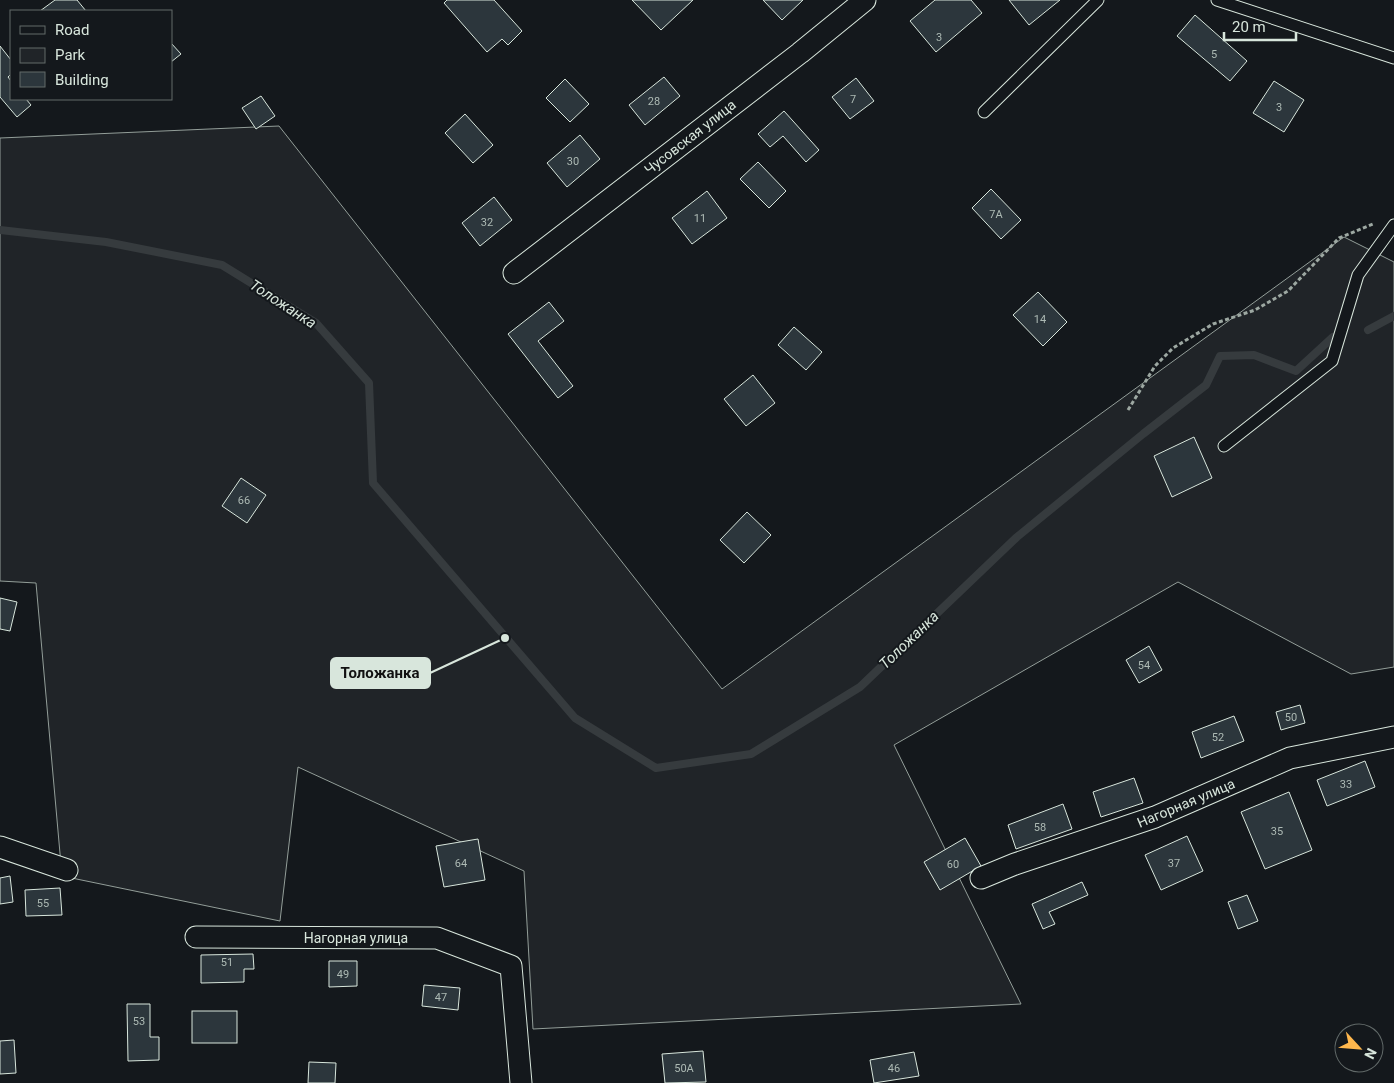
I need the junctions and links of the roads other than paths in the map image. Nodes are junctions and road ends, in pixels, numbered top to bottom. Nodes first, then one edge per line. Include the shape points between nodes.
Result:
1 (865, 0) edge
2 (1098, 0) edge
3 (1224, 1) edge
4 (1394, 58) edge
5 (984, 112) dead end
6 (1394, 225) edge
7 (514, 273) dead end
8 (1224, 446) dead end
9 (1394, 737) edge
10 (0, 847) edge
11 (67, 870) dead end
12 (981, 878) dead end
13 (196, 937) dead end
14 (521, 1083) edge

1 - 7 street, Чусовская улица
2 - 5 lane
3 - 4 lane
6 - 8 lane via 1358,274 1332,361
9 - 12 street, Нагорная улица via 1290,758 1155,817
10 - 11 street
13 - 14 street, Нагорная улица via 437,938 511,966

